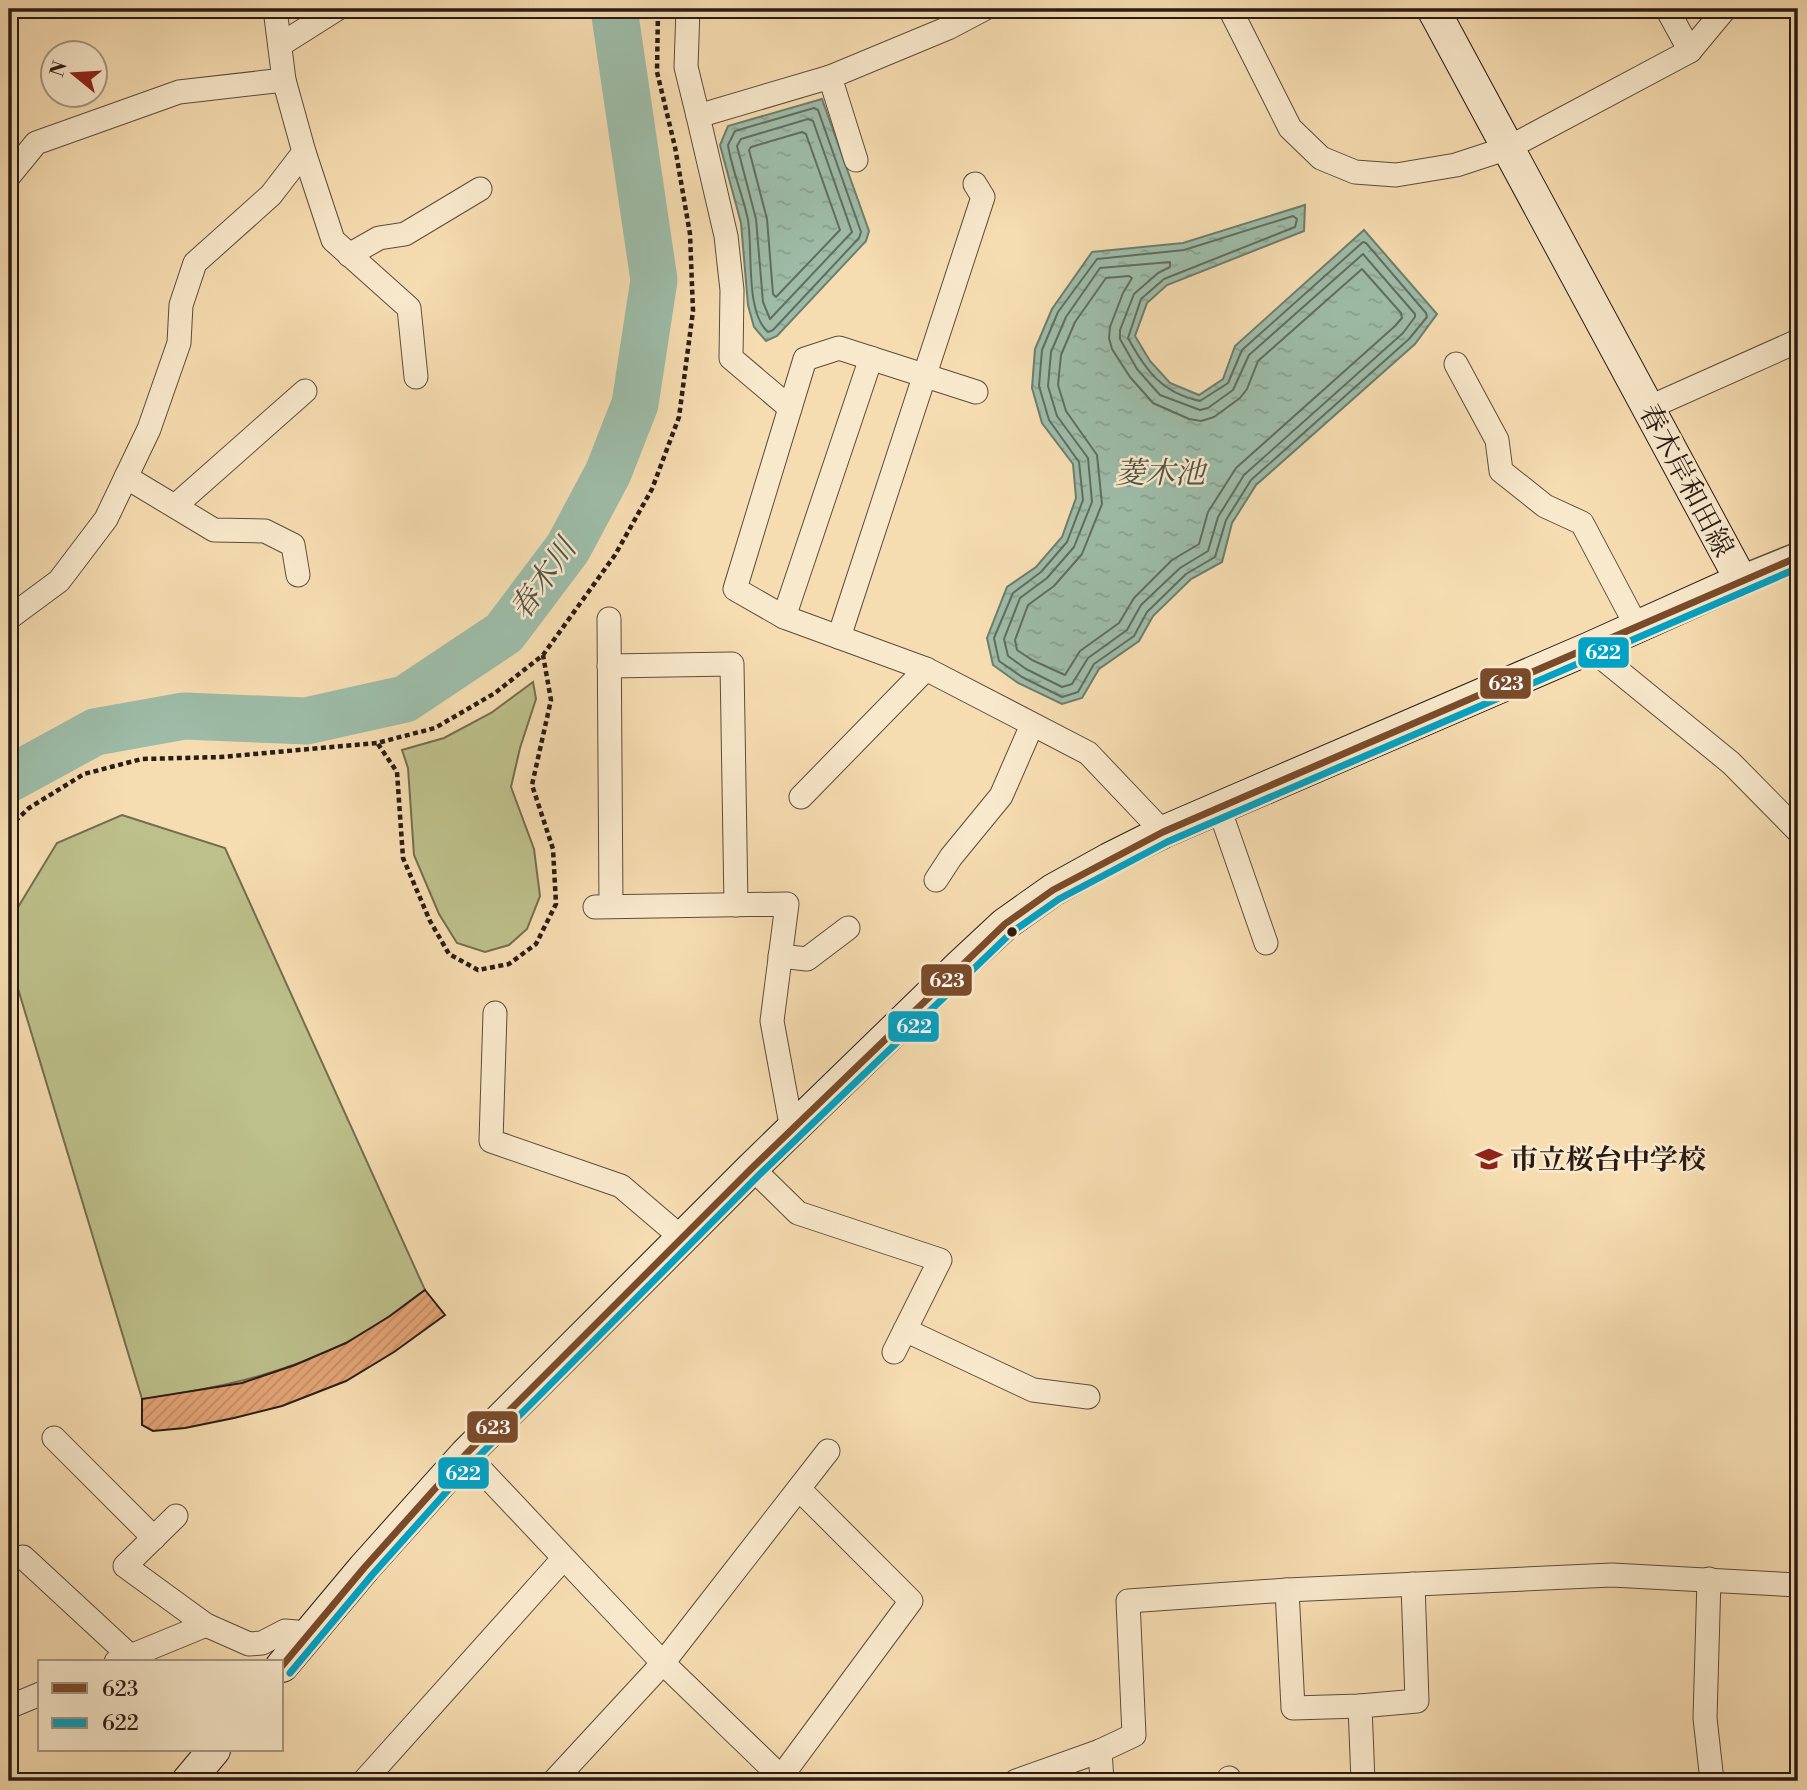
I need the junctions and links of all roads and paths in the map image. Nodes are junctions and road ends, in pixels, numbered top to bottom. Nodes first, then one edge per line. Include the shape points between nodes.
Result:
1 (275, 9) edge
2 (337, 9) edge
3 (658, 9) edge
4 (688, 9) edge
5 (984, 9) edge
6 (1230, 9) edge
7 (1433, 9) edge
8 (1667, 9) edge
9 (1726, 9) edge
10 (280, 45) junction
11 (1690, 51) junction
12 (830, 77) junction
13 (284, 80) junction
14 (698, 117) junction
15 (1508, 148) junction
16 (304, 152) junction
17 (856, 160) dead end
18 (9, 176) edge
19 (975, 184) dead end
20 (480, 189) dead end
21 (348, 255) junction
22 (1798, 341) edge
23 (871, 358) junction
24 (1456, 364) dead end
25 (924, 374) junction
26 (416, 377) dead end
27 (305, 391) dead end
28 (976, 392) dead end
29 (790, 408) junction
30 (1648, 408) junction
31 (126, 477) junction
32 (175, 506) junction
33 (1798, 557) edge
34 (298, 575) dead end
35 (1741, 580) junction
36 (784, 617) junction
37 (9, 618) edge
38 (609, 619) dead end
39 (1637, 627) junction
40 (839, 637) junction
41 (1590, 648) junction
42 (543, 655) junction
43 (609, 666) junction
44 (926, 669) junction
45 (1032, 725) junction
46 (377, 743) junction
47 (801, 797) dead end
48 (1219, 808) junction
49 (9, 828) edge
50 (1798, 831) edge
51 (1163, 832) junction
52 (936, 880) dead end
53 (736, 905) junction
54 (848, 928) dead end
55 (1266, 943) dead end
56 (780, 956) junction
57 (495, 1013) dead end
58 (792, 1130) junction
59 (751, 1168) junction
60 (682, 1238) junction
61 (905, 1330) junction
62 (894, 1352) dead end
63 (1088, 1397) dead end
64 (54, 1438) dead end
65 (828, 1451) dead end
66 (466, 1454) junction
67 (799, 1489) junction
68 (176, 1516) dead end
69 (154, 1538) junction
70 (23, 1557) dead end
71 (563, 1559) junction
72 (1709, 1578) junction
73 (1413, 1584) junction
74 (1798, 1585) edge
75 (1287, 1590) junction
76 (206, 1625) junction
77 (308, 1633) junction
78 (123, 1659) edge
79 (284, 1663) edge
80 (663, 1663) junction
81 (38, 1695) edge
82 (1360, 1706) junction
83 (9, 1707) edge
84 (1100, 1751) junction
85 (212, 1752) edge
86 (781, 1780) edge
87 (188, 1781) edge
88 (364, 1781) edge
89 (554, 1781) edge
90 (1016, 1781) edge
91 (1102, 1781) edge
92 (1363, 1781) edge
93 (1712, 1781) edge

1 - 10 street
2 - 10 street
3 - 42 path via 657,72 690,234 693,311 679,417 652,489 615,555
4 - 14 street via 686,67
5 - 12 street
6 - 15 street via 1290,128 1321,158 1355,172 1396,174 1457,166
7 - 15 main road, 春木岸和田線
8 - 11 street
9 - 11 street
10 - 13 street
11 - 15 street
12 - 14 street
12 - 17 street
13 - 16 street
13 - 18 street via 179,92 36,143
14 - 29 street via 726,236 732,290 731,358
15 - 30 main road, 春木岸和田線
16 - 21 street via 333,240
16 - 31 street via 271,195 195,263 181,305 179,343 149,429
19 - 25 street via 983,197
20 - 21 street via 404,234 379,238
21 - 26 street via 409,308
22 - 30 street
23 - 25 street
23 - 29 street via 839,348 805,359
23 - 36 street
24 - 39 street via 1497,440 1501,471 1545,506 1582,523
25 - 28 street
25 - 40 street
27 - 32 street
29 - 36 street via 735,589
30 - 35 main road, 春木岸和田線
31 - 32 street
31 - 37 street via 106,519 59,582
32 - 34 street via 214,530 265,531 293,545
33 - 35 street
35 - 39 main road, 春木岸和田線
36 - 40 street
38 - 43 street
39 - 41 main road, 春木岸和田線
40 - 44 street
41 - 48 main road, 春木岸和田線
41 - 50 street via 1731,763
42 - 46 path via 495,693 435,728
42 - 46 path via 551,700 532,785 553,849 556,904 536,944 509,964 478,970 449,954 429,921 403,858 397,772
43 - 53 street via 732,664
43 - 53 street via 603,906
44 - 45 street
44 - 47 street
45 - 51 street via 1088,753
45 - 52 street via 1001,796
46 - 49 path via 221,758 142,759 84,774 29,808
48 - 51 main road, 春木岸和田線
48 - 55 street
51 - 58 main road, 春木岸和田線 via 1053,890 1005,924
53 - 56 street via 787,904
54 - 56 street via 807,959
56 - 58 street via 772,1021
57 - 60 street via 491,1141 621,1185
58 - 59 main road, 春木岸和田線
59 - 60 main road, 春木岸和田線
59 - 61 street via 798,1213 940,1260
60 - 66 main road, 春木岸和田線
61 - 62 street
61 - 63 street via 1033,1390
64 - 69 street
65 - 67 street
66 - 71 street
66 - 77 main road, 春木岸和田線
67 - 80 street
67 - 86 street via 911,1601
68 - 69 street
69 - 76 street via 125,1566
70 - 78 street
71 - 80 street
71 - 88 street
72 - 73 street via 1612,1575
72 - 74 street
72 - 93 street via 1705,1718
73 - 75 street
73 - 82 street via 1417,1702
75 - 82 street via 1293,1708
75 - 84 street via 1128,1601 1134,1735
76 - 77 street via 249,1644 285,1631
76 - 78 street
77 - 79 main road, 春木岸和田線
80 - 86 street
80 - 89 street
81 - 83 street
82 - 92 street
84 - 90 street
84 - 91 street
85 - 87 main road

